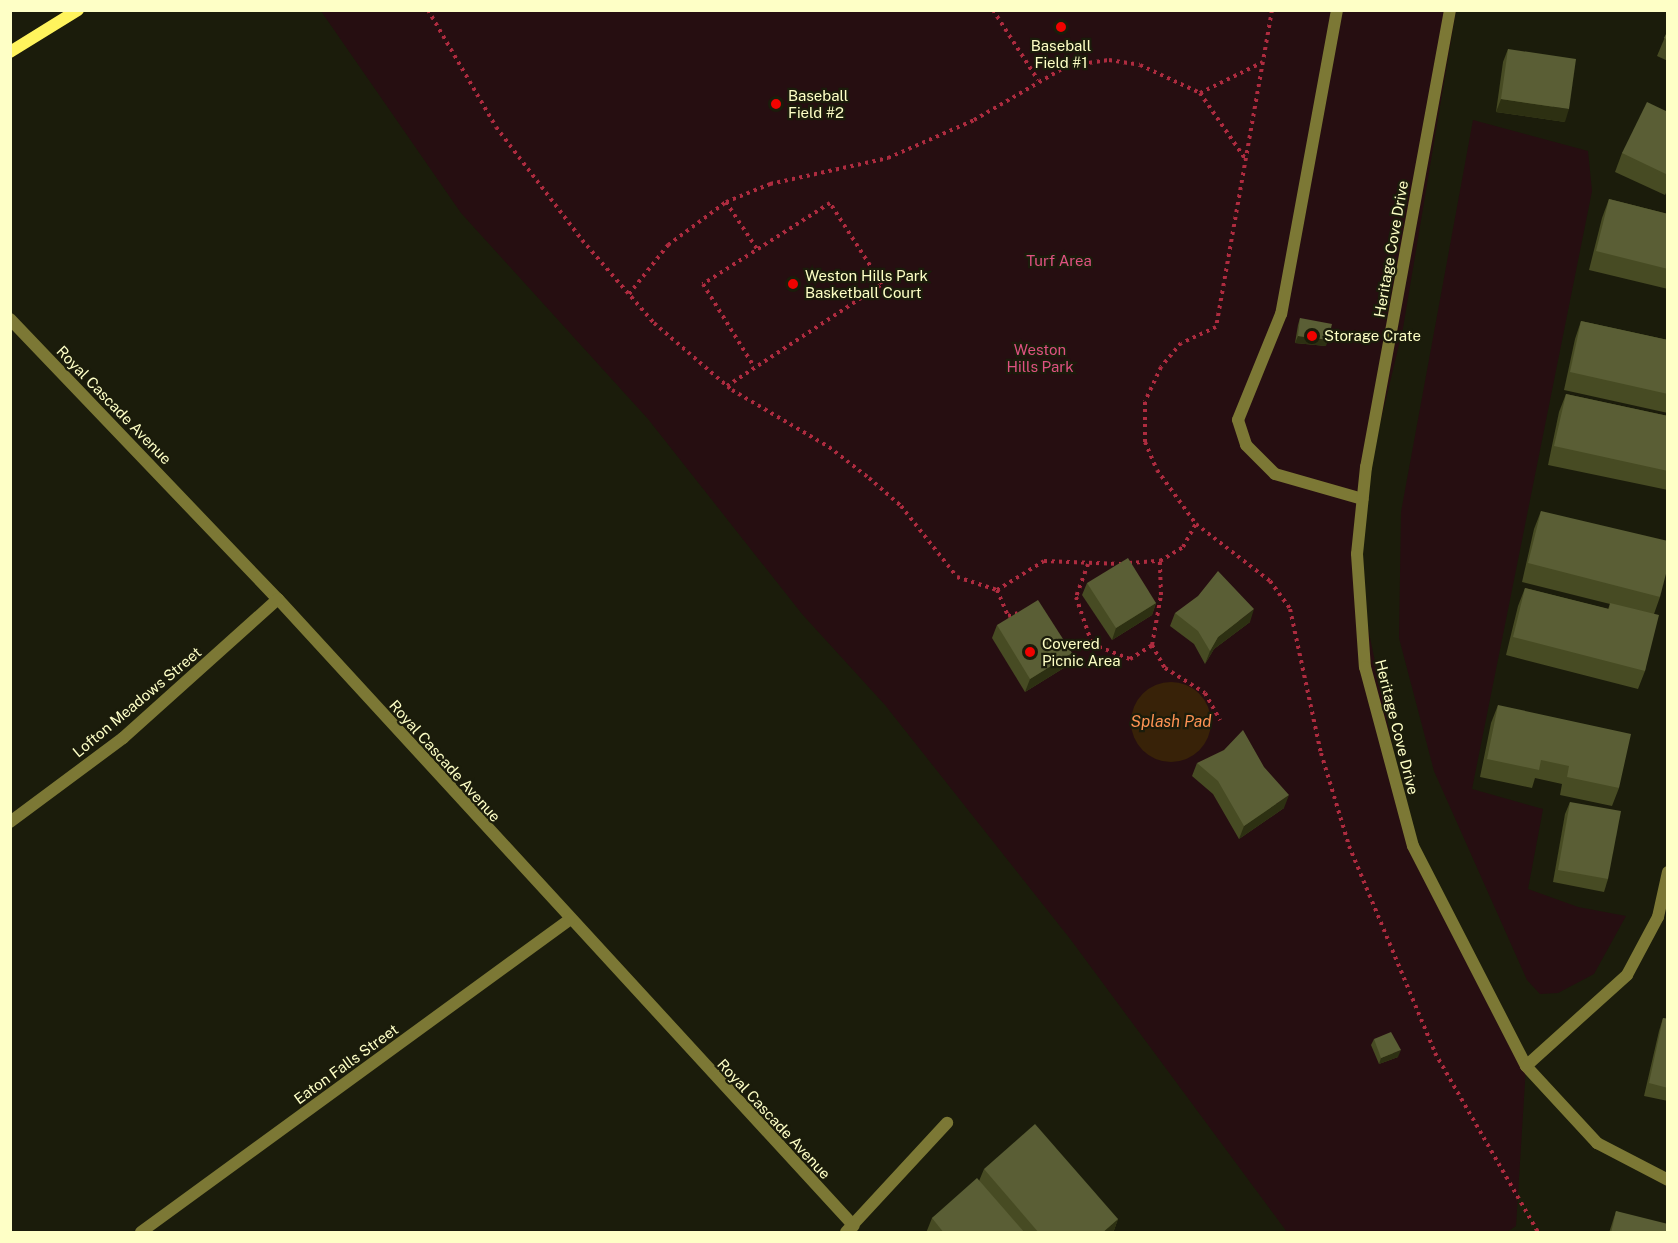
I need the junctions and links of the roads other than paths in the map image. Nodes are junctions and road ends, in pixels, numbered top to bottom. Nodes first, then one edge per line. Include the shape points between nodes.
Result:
1 (78, 10) edge
2 (1337, 10) edge
3 (1450, 10) edge
4 (10, 52) edge
5 (10, 319) edge
6 (1362, 500) junction
7 (278, 599) junction
8 (10, 822) edge
9 (1668, 872) edge
10 (569, 920) junction
11 (1526, 1066) junction
12 (947, 1123) dead end
13 (1668, 1180) edge
14 (850, 1229) edge
15 (141, 1233) edge

1 - 4 street
2 - 6 street via 1281,314 1238,420 1258,462 1275,474
3 - 6 street, Heritage Cove Drive
5 - 7 street, Royal Cascade Avenue
6 - 11 street, Heritage Cove Drive via 1357,554 1365,667 1384,748 1413,846
7 - 8 street, Lofton Meadows Street via 123,738
7 - 10 street, Royal Cascade Avenue
9 - 11 street via 1658,917 1627,975
10 - 14 street, Royal Cascade Avenue
10 - 15 street, Eaton Falls Street
11 - 13 street, Heritage Cove Drive via 1597,1143
12 - 14 street

